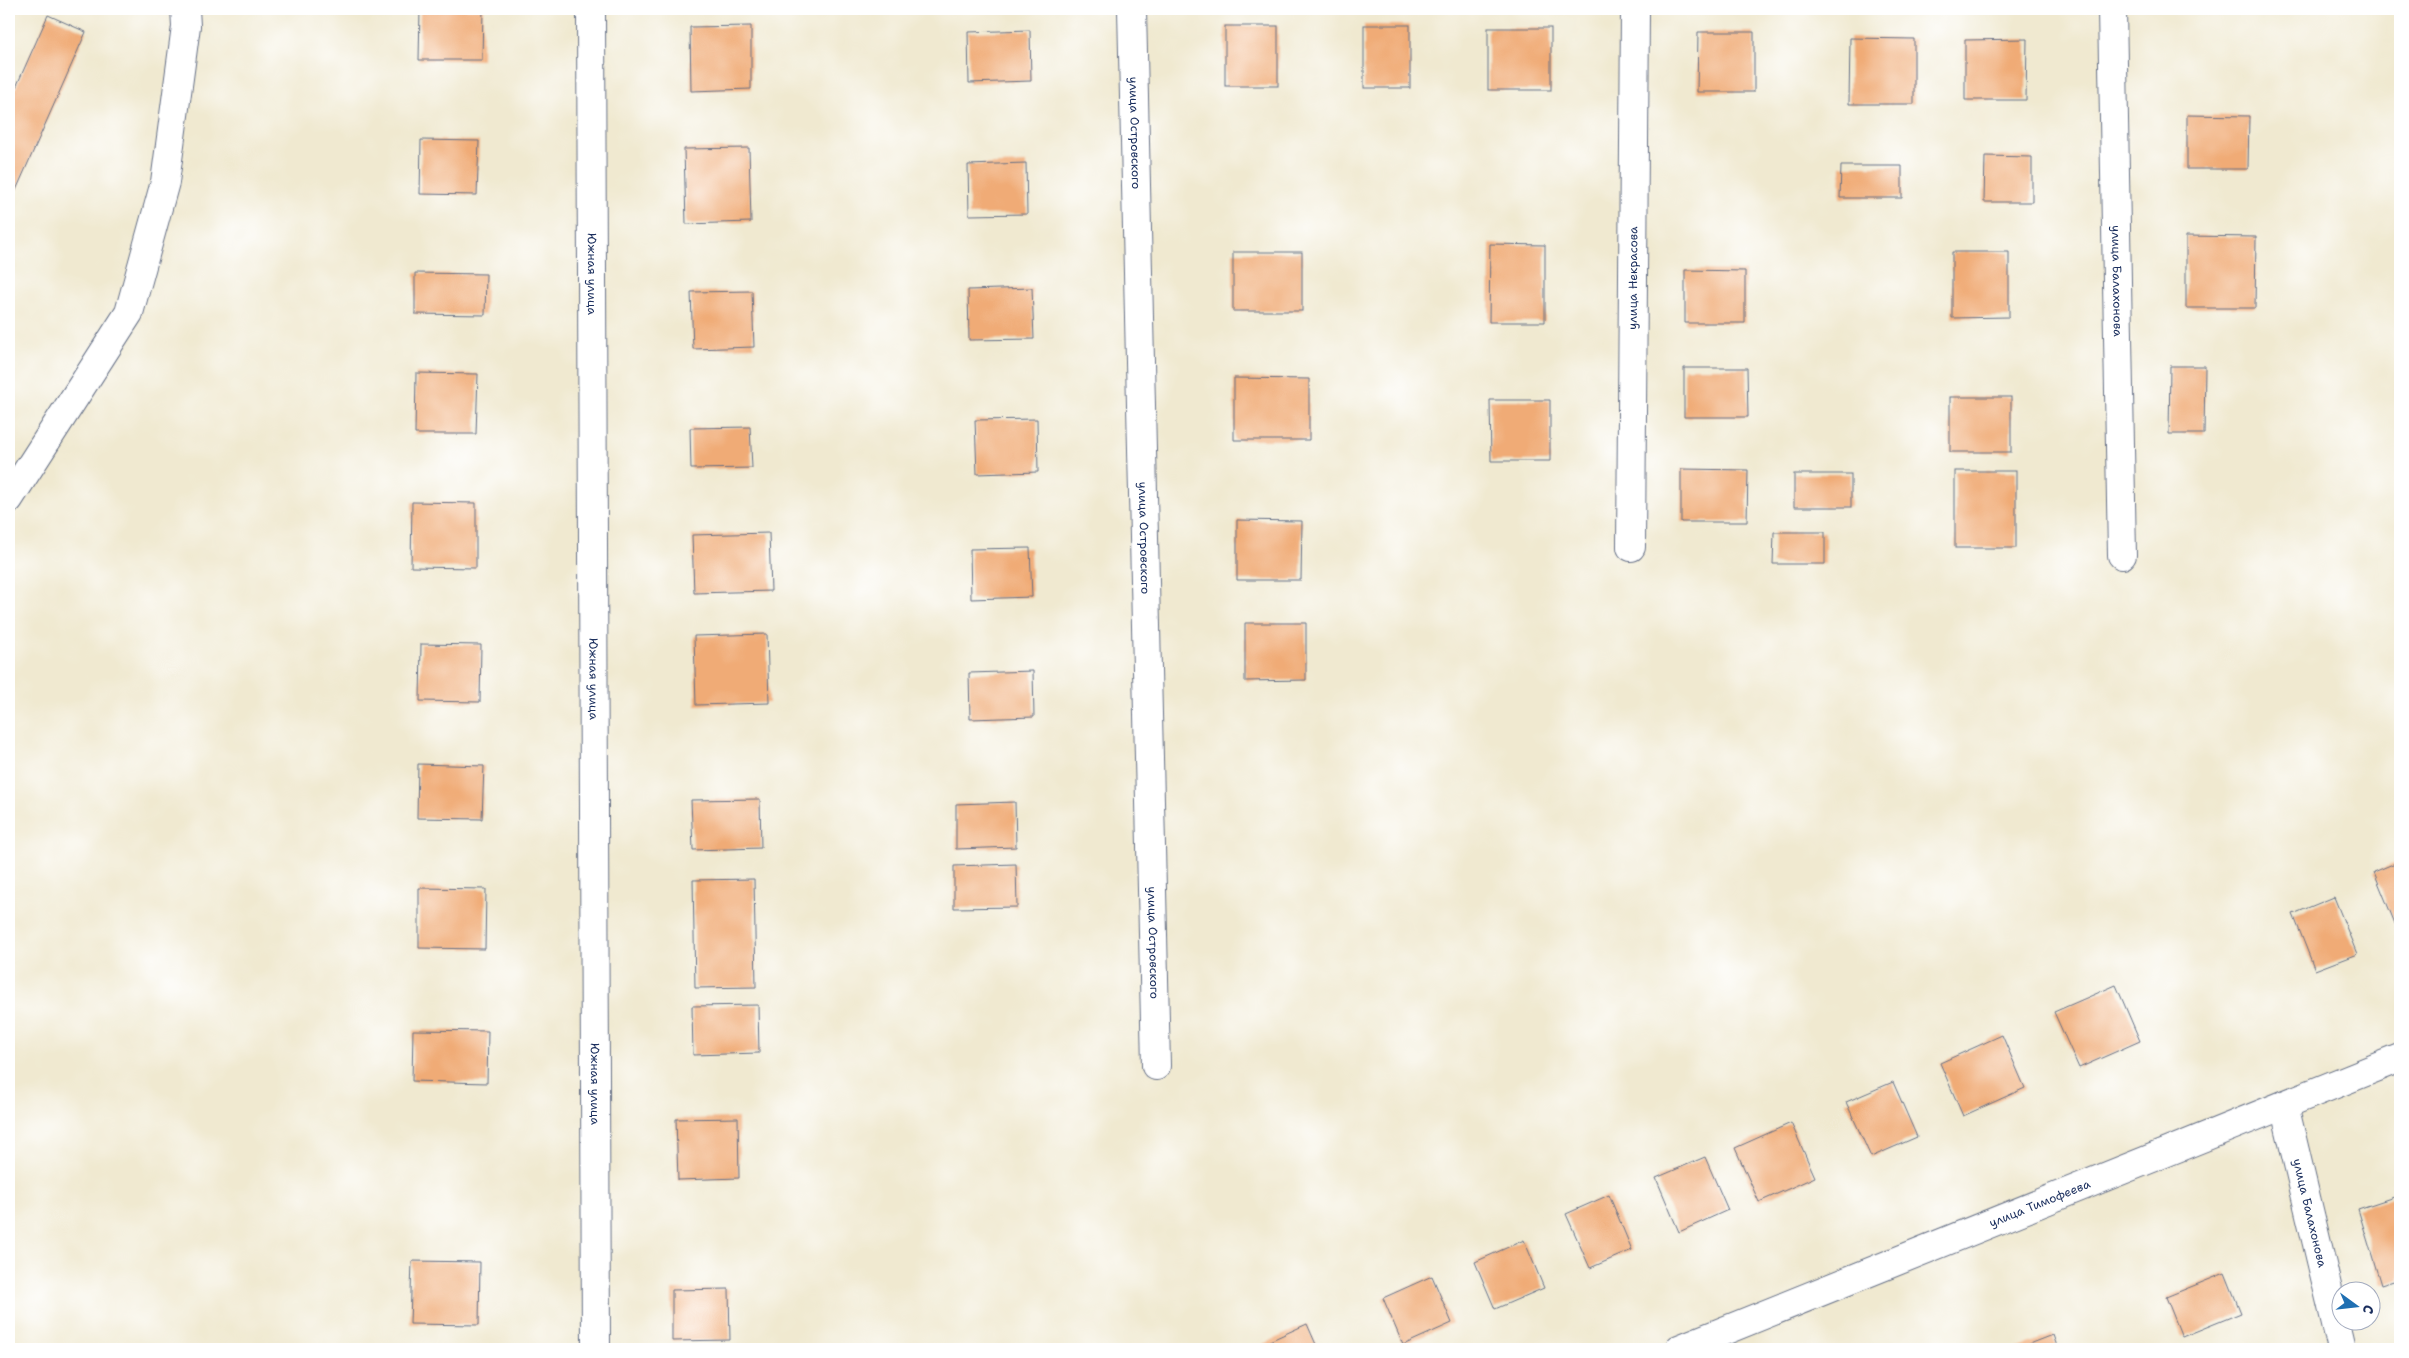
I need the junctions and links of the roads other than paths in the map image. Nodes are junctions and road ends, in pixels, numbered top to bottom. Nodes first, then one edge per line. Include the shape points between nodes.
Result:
1 (185, 9) edge
2 (591, 9) edge
3 (1132, 9) edge
4 (1635, 9) edge
5 (2112, 9) edge
6 (9, 499) edge
7 (1631, 547) dead end
8 (2122, 554) dead end
9 (2400, 1058) edge
10 (1156, 1066) dead end
11 (2284, 1105) junction
12 (596, 1349) edge
13 (1679, 1349) edge
14 (2342, 1349) edge

1 - 6 street via 186,26 165,182 130,313
2 - 12 street, Южная улица
3 - 10 street, улица Островского
4 - 7 street, улица Некрасова
5 - 8 street, улица Балахонова
9 - 11 street, улица Тимофеева
11 - 13 street, улица Тимофеева
11 - 14 street, улица Балахонова

